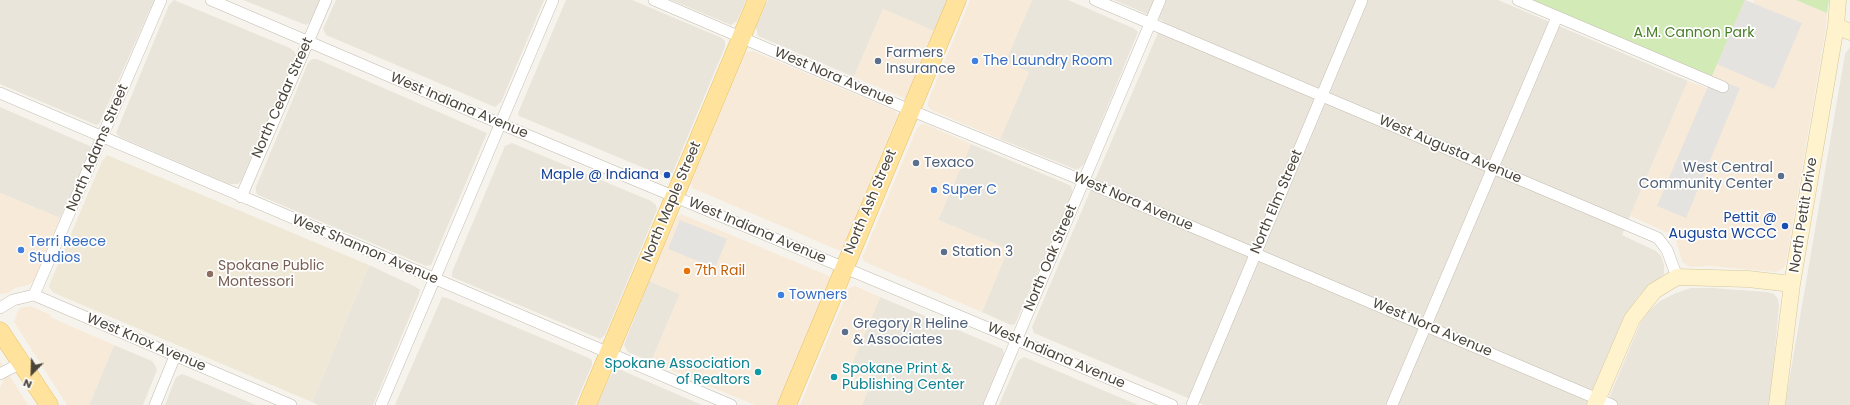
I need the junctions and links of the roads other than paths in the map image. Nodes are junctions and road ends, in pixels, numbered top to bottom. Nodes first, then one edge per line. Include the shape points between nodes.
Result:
1 (161, 0) edge
2 (211, 0) edge
3 (326, 0) edge
4 (553, 0) edge
5 (654, 0) edge
6 (757, 0) edge
7 (957, 0) edge
8 (1095, 0) edge
9 (1160, 0) edge
10 (1362, 0) edge
11 (1518, 0) edge
12 (1838, 0) edge
13 (1557, 17) junction
14 (1150, 24) junction
15 (1843, 29) edge
16 (742, 37) junction
17 (308, 42) junction
18 (1723, 87) dead end
19 (0, 93) edge
20 (1322, 95) junction
21 (910, 110) junction
22 (501, 124) junction
23 (102, 138) junction
24 (1492, 168) junction
25 (1084, 181) junction
26 (675, 196) junction
27 (241, 197) junction
28 (1255, 253) junction
29 (843, 268) junction
30 (1677, 277) junction
31 (434, 279) junction
32 (1792, 284) junction
33 (34, 295) junction
34 (0, 308) edge
35 (1426, 325) junction
36 (0, 331) edge
37 (1016, 340) junction
38 (609, 353) junction
39 (175, 356) junction
40 (21, 363) junction
41 (0, 374) edge
42 (1602, 403) edge
43 (49, 405) edge
44 (154, 405) edge
45 (291, 405) edge
46 (382, 405) edge
47 (587, 405) edge
48 (731, 405) edge
49 (787, 405) edge
50 (989, 405) edge
51 (1172, 405) edge
52 (1192, 405) edge
53 (1392, 405) edge
54 (1777, 405) edge

1 - 23 street, North Adams Street
2 - 17 street, West Indiana Avenue
3 - 17 street, North Cedar Street
4 - 22 street
5 - 16 street, West Nora Avenue
6 - 16 main road, North Maple Street
7 - 21 main road, North Ash Street
8 - 14 street, West Augusta Avenue
9 - 14 street, North Oak Street
10 - 20 street, North Elm Street
11 - 13 street
12 - 15 street, North Pettit Drive
13 - 18 street
13 - 24 street
14 - 20 street, West Augusta Avenue
14 - 25 street, North Oak Street
15 - 32 street, North Pettit Drive
16 - 21 street, West Nora Avenue
16 - 26 main road, North Maple Street
17 - 22 street, West Indiana Avenue
17 - 27 street, North Cedar Street
19 - 23 street, West Shannon Avenue
20 - 24 street, West Augusta Avenue
20 - 28 street, North Elm Street
21 - 25 street, West Nora Avenue
21 - 29 main road, North Ash Street
22 - 26 street, West Indiana Avenue
22 - 31 street
23 - 27 street, West Shannon Avenue
23 - 33 street, North Adams Street
24 - 30 street, West Augusta Avenue via 1658,238 1667,250
24 - 35 street
25 - 28 street, West Nora Avenue
25 - 37 street, North Oak Street
26 - 29 street, West Indiana Avenue
26 - 38 main road, North Maple Street
27 - 31 street, West Shannon Avenue
28 - 35 street, West Nora Avenue
28 - 52 street, North Elm Street
29 - 37 street, West Indiana Avenue
29 - 49 main road, North Ash Street
30 - 32 street via 1748,279
30 - 42 street via 1654,291 1632,319
31 - 38 street, West Shannon Avenue
31 - 46 street
32 - 54 street, North Pettit Drive
33 - 34 street via 12,300
33 - 39 street, West Knox Avenue
35 - 42 street, West Nora Avenue
35 - 53 street
36 - 40 main road
37 - 50 street, North Oak Street
37 - 51 street, West Indiana Avenue
38 - 47 main road, North Maple Street
38 - 48 street, West Shannon Avenue
39 - 44 street
39 - 45 street, West Knox Avenue
40 - 41 street
40 - 43 main road

